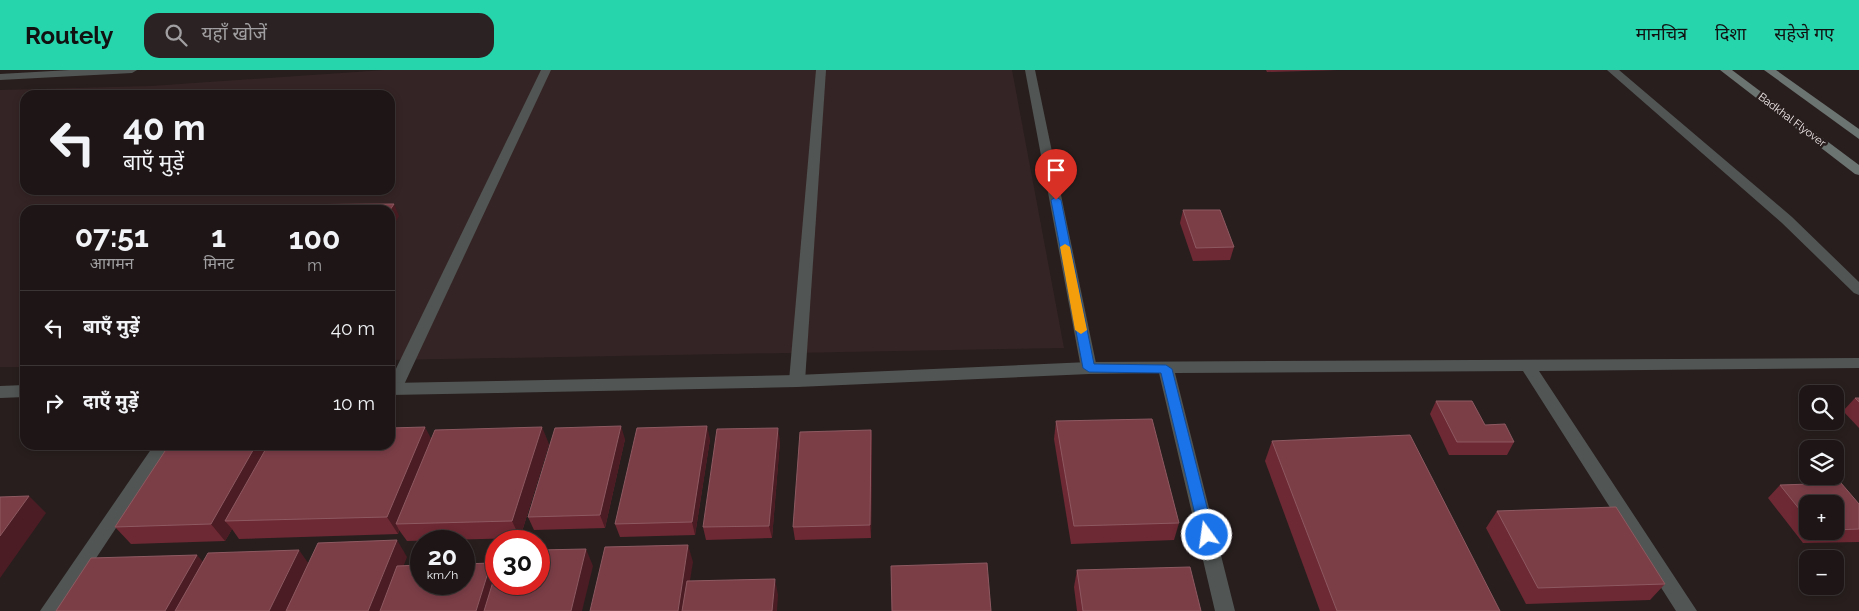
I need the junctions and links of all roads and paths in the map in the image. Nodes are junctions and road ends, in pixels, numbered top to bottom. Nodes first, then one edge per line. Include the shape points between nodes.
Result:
1 (132, 70) edge
2 (546, 70) edge
3 (822, 70) edge
4 (1030, 70) edge
5 (1612, 70) edge
6 (1725, 70) edge
7 (1769, 70) edge
8 (0, 77) edge
9 (1859, 135) edge
10 (1859, 171) edge
11 (1859, 290) edge
12 (1859, 363) edge
13 (1528, 366) junction
14 (1089, 368) junction
15 (1166, 369) junction
16 (395, 382) edge
17 (797, 382) junction
18 (395, 388) edge
19 (20, 391) edge
20 (0, 392) edge
21 (160, 450) edge
22 (50, 611) edge
23 (1226, 611) edge
24 (1687, 611) edge

1 - 8 street
2 - 16 street
3 - 17 street
4 - 14 street
5 - 11 street via 1787,220
6 - 10 main road, Badkhal Flyover
7 - 9 main road, Badkhal Flyover
12 - 13 street
13 - 15 street
13 - 24 street
14 - 15 street
14 - 17 street
15 - 23 street
17 - 18 street
19 - 20 street
21 - 22 street

